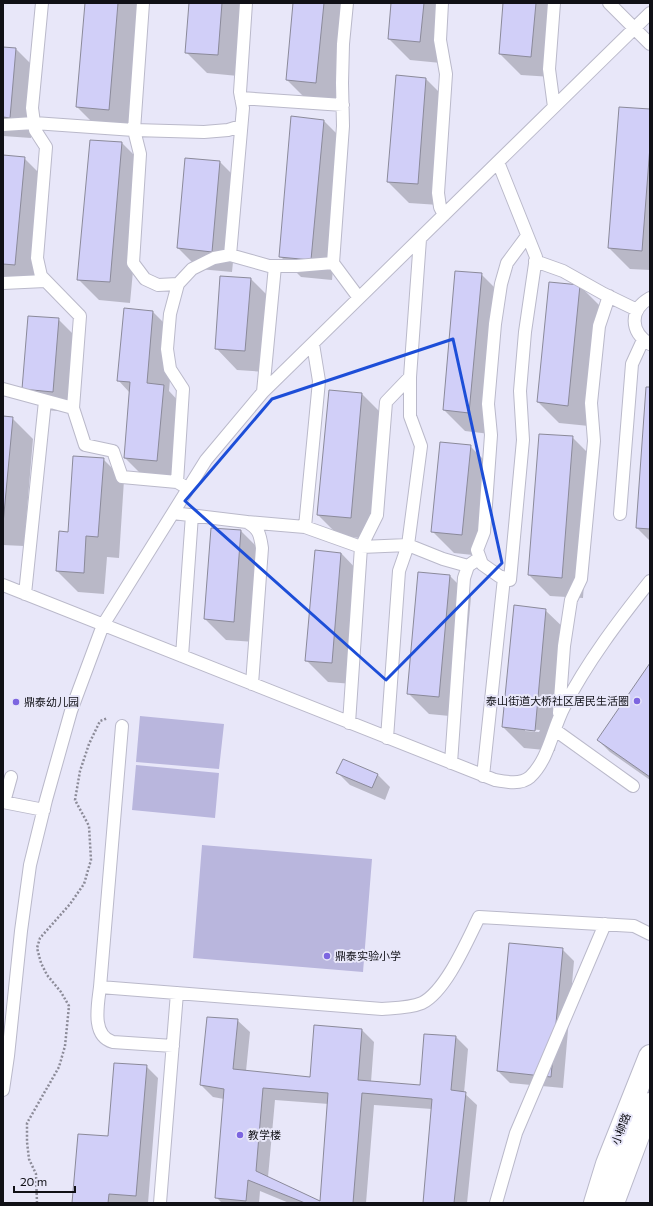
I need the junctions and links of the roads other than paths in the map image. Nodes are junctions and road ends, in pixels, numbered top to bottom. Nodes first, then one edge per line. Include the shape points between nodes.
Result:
1 (42, 3) edge
2 (143, 3) edge
3 (246, 3) edge
4 (347, 3) edge
5 (442, 3) edge
6 (554, 3) edge
7 (609, 3) edge
8 (649, 10) edge
9 (635, 28) junction
10 (650, 44) edge
11 (241, 98) junction
12 (343, 105) junction
13 (554, 107) junction
14 (34, 123) junction
15 (3, 125) edge
16 (241, 126) junction
17 (134, 130) junction
18 (498, 162) junction
19 (444, 215) junction
20 (527, 236) junction
21 (420, 239) junction
22 (230, 255) junction
23 (535, 261) junction
24 (333, 263) junction
25 (275, 266) junction
26 (45, 281) junction
27 (3, 283) edge
28 (178, 284) junction
29 (609, 296) junction
30 (359, 298) junction
31 (650, 298) edge
32 (637, 310) junction
33 (647, 342) edge
34 (313, 344) junction
35 (410, 378) junction
36 (3, 389) edge
37 (263, 392) junction
38 (45, 401) junction
39 (74, 408) junction
40 (177, 482) junction
41 (188, 489) junction
42 (173, 513) junction
43 (620, 514) dead end
44 (192, 515) junction
45 (247, 522) junction
46 (305, 527) junction
47 (408, 545) junction
48 (361, 547) junction
49 (480, 558) junction
50 (468, 566) junction
51 (504, 578) junction
52 (650, 581) edge
53 (3, 585) edge
54 (25, 594) junction
55 (103, 625) junction
56 (182, 656) junction
57 (252, 684) junction
58 (349, 723) junction
59 (122, 726) road end
60 (556, 726) junction
61 (387, 738) junction
62 (451, 763) junction
63 (483, 776) junction
64 (11, 777) dead end
65 (633, 786) dead end
66 (4, 802) edge
67 (44, 810) junction
68 (604, 924) junction
69 (650, 934) edge
70 (100, 986) junction
71 (177, 993) junction
72 (173, 1046) junction
73 (6, 1047) edge
74 (650, 1056) edge
75 (3, 1090) edge
76 (650, 1104) edge
77 (160, 1203) edge
78 (496, 1203) edge
79 (595, 1203) edge
80 (613, 1203) edge

1 - 14 lane via 32,108
2 - 17 lane
3 - 11 lane
4 - 12 lane via 343,44
5 - 19 lane via 440,40 446,74 438,193
6 - 13 lane via 549,69
7 - 9 lane
8 - 9 lane
9 - 10 lane
9 - 13 lane
11 - 12 lane
11 - 16 lane
12 - 24 lane via 344,126
13 - 18 lane
14 - 15 lane
14 - 17 lane
14 - 26 lane via 35,130 46,147 38,258 41,276
16 - 17 lane via 204,132
16 - 22 lane
17 - 28 lane via 140,154 133,263 144,279 158,285
18 - 19 lane
18 - 20 lane
19 - 21 lane
20 - 23 lane via 536,256
20 - 49 lane via 507,263 495,324 488,404 491,435 484,532 477,550
21 - 30 lane
21 - 35 lane
22 - 25 lane
22 - 28 lane via 214,258 192,269
23 - 29 lane via 563,271
23 - 51 lane via 520,390 523,440 510,580
24 - 25 lane
24 - 30 lane
25 - 37 lane
26 - 27 lane
26 - 39 lane via 80,316
28 - 40 lane via 170,314 167,349 170,369 183,389
29 - 32 lane
29 - 60 lane via 598,326 591,403 594,441 581,579 571,600
30 - 34 lane
31 - 32 lane
32 - 33 lane via 635,326 638,334
33 - 43 lane via 632,364
34 - 37 lane
34 - 46 lane via 320,381
35 - 47 lane via 410,416 421,446
35 - 48 lane via 386,402 377,515
36 - 38 lane
37 - 41 lane via 206,460
38 - 39 lane
38 - 54 lane
39 - 40 lane via 85,445 113,451 122,477
40 - 41 lane
41 - 42 lane
42 - 44 lane
42 - 55 lane
44 - 45 lane
44 - 56 lane
45 - 46 lane
45 - 57 lane via 256,527 261,536 262,548
46 - 48 lane
47 - 48 lane
47 - 50 lane
47 - 61 lane via 399,571
48 - 58 lane
49 - 50 lane
49 - 51 lane via 482,564
50 - 62 lane via 464,578
51 - 63 lane
52 - 60 lane via 612,630 564,707
53 - 54 lane
54 - 55 lane
55 - 56 lane
55 - 67 lane via 71,711
56 - 57 lane
57 - 58 lane
58 - 61 lane
59 - 70 lane
60 - 63 lane via 538,768 528,778 520,782 509,782
60 - 65 lane
61 - 62 lane
62 - 63 lane
64 - 66 lane
66 - 67 lane
67 - 73 lane via 29,873
68 - 69 lane via 634,926
68 - 71 lane via 479,917 459,958 440,988 422,1003 405,1007 382,1009
68 - 78 lane via 516,1133
70 - 71 lane
70 - 72 lane via 99,1025 105,1040
71 - 72 lane
72 - 77 lane
73 - 75 lane
74 - 79 street, 小柳路 via 607,1164
76 - 80 street, 小柳路

